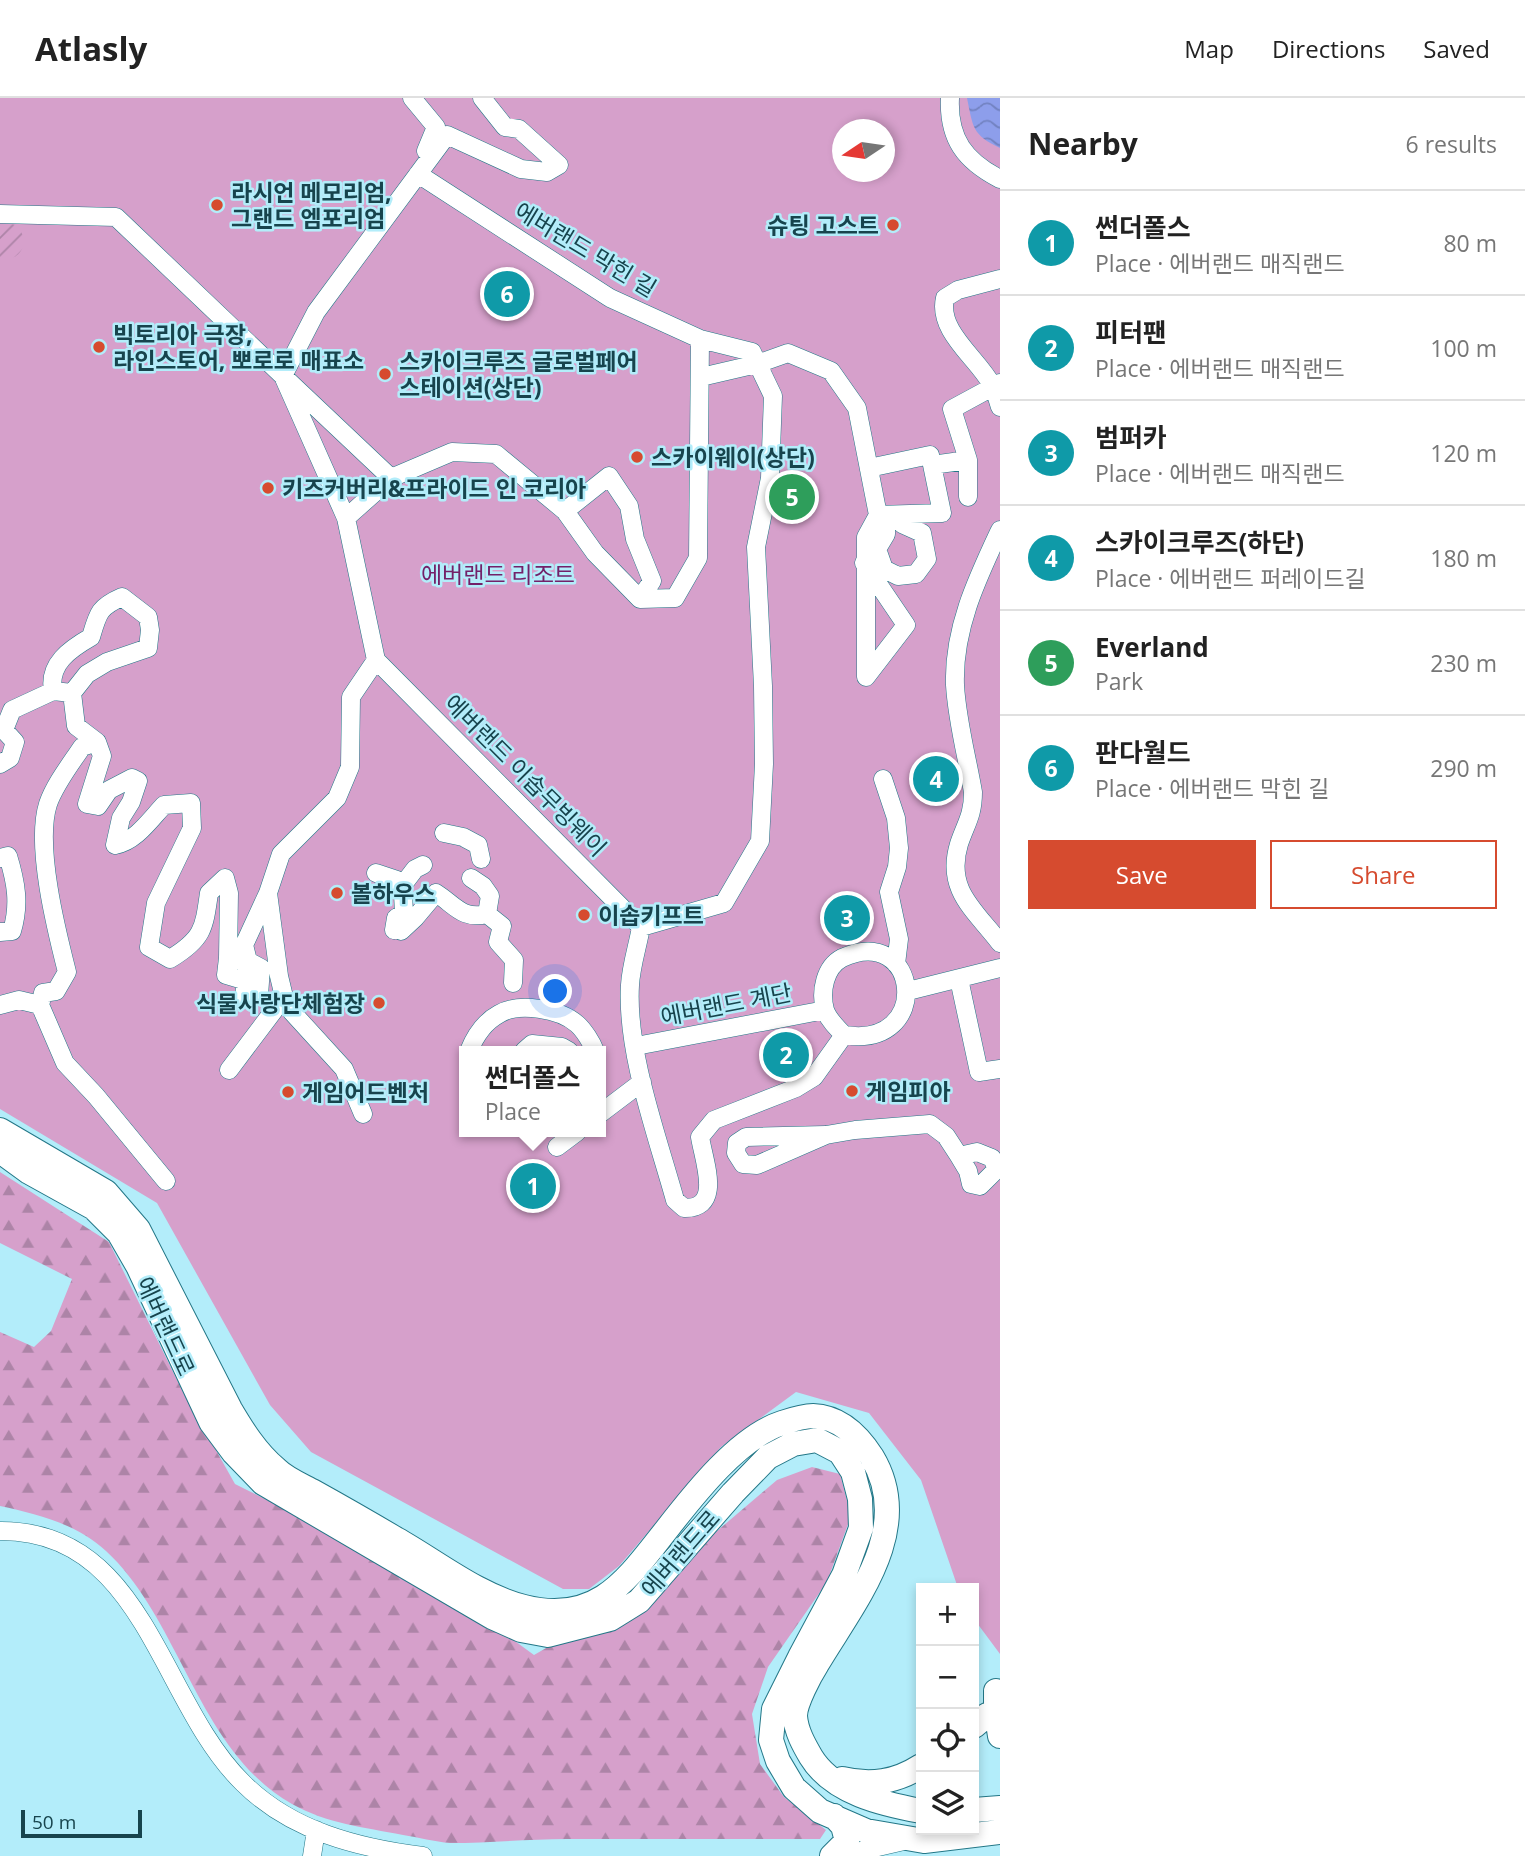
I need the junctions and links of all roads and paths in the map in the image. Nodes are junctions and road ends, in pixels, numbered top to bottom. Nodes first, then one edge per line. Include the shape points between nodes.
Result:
1 (412, 98) edge
2 (482, 98) edge
3 (950, 98) edge
4 (418, 174) junction
5 (1000, 179) edge
6 (0, 214) edge
7 (1000, 279) edge
8 (700, 339) junction
9 (757, 363) junction
10 (283, 376) junction
11 (701, 377) junction
12 (997, 385) edge
13 (1000, 407) edge
14 (968, 460) junction
15 (932, 465) junction
16 (869, 468) junction
17 (391, 478) junction
18 (968, 497) dead end
19 (565, 511) junction
20 (882, 515) junction
21 (346, 518) junction
22 (902, 524) dead end
23 (1000, 530) edge
24 (864, 563) junction
25 (640, 599) junction
26 (91, 637) junction
27 (376, 660) junction
28 (107, 662) junction
29 (53, 691) junction
30 (72, 693) junction
31 (97, 742) junction
32 (0, 764) edge
33 (883, 779) dead end
34 (444, 833) dead end
35 (0, 858) edge
36 (481, 859) dead end
37 (423, 865) dead end
38 (376, 873) dead end
39 (471, 878) dead end
40 (402, 886) junction
41 (268, 893) junction
42 (487, 914) junction
43 (641, 927) junction
44 (0, 932) edge
45 (997, 933) edge
46 (228, 958) junction
47 (248, 961) junction
48 (896, 964) junction
49 (1000, 968) edge
50 (959, 979) junction
51 (513, 983) dead end
52 (908, 992) junction
53 (284, 997) junction
54 (0, 1005) edge
55 (40, 1005) junction
56 (825, 1010) junction
57 (844, 1035) junction
58 (471, 1046) edge
59 (530, 1046) edge
60 (552, 1046) edge
61 (592, 1046) edge
62 (636, 1046) junction
63 (1000, 1069) edge
64 (229, 1070) dead end
65 (642, 1082) junction
66 (606, 1109) edge
67 (363, 1114) dead end
68 (0, 1130) edge
69 (826, 1135) dead end
70 (570, 1137) edge
71 (557, 1147) dead end
72 (0, 1151) edge
73 (959, 1156) dead end
74 (166, 1181) dead end
75 (0, 1531) edge
76 (996, 1691) dead end
77 (1000, 1736) edge
78 (916, 1768) edge
79 (829, 1776) junction
80 (1000, 1808) edge
81 (916, 1810) edge
82 (979, 1810) edge
83 (834, 1816) junction
84 (316, 1830) junction
85 (1000, 1832) edge
86 (916, 1834) edge
87 (979, 1834) edge
88 (916, 1835) edge
89 (920, 1835) edge
90 (975, 1835) edge
91 (312, 1856) edge
92 (423, 1856) edge
93 (832, 1856) edge
94 (839, 1856) edge

1 - 4 street via 436,127
2 - 4 street via 505,127 519,130 559,165 547,172 521,169 447,135
3 - 5 street via 961,151
4 - 8 street, 에버랜드 막힌 길 via 610,298
4 - 10 street via 316,312
6 - 10 street via 116,217
7 - 12 street via 958,290 945,299 942,309 957,339
8 - 9 street, 에버랜드 막힌 길 via 752,352
8 - 11 street
9 - 11 street
9 - 16 street via 788,353 831,371 857,408
9 - 43 street via 773,396 770,478 756,547 763,686 760,841 724,903
10 - 17 street
10 - 21 street
11 - 25 street via 698,558 675,598
12 - 13 street
12 - 14 street via 952,409
14 - 15 street
14 - 18 street
15 - 16 street via 930,456
15 - 20 street via 942,513
16 - 20 street
17 - 19 street via 452,452 496,454
17 - 21 street
19 - 25 street via 595,553
19 - 25 street via 609,476 629,506 635,540 652,580
20 - 22 street via 886,534 877,549 884,569 898,576 916,574 927,559 922,533
20 - 24 street via 866,537
21 - 27 street
23 - 45 street via 967,604 955,684 973,792 973,810 954,864 956,882 964,900
24 - 24 street via 866,652 866,677 906,625
26 - 28 street
26 - 28 street via 105,605 122,597 148,617 148,648
26 - 29 street via 67,650 51,679
27 - 41 street via 351,697 351,767 337,799 281,854
27 - 43 street, 에버랜드 이솝무빙웨이
28 - 30 street via 87,674
29 - 30 street
29 - 32 street via 12,710 4,730 15,742 10,758
30 - 31 street via 76,726
31 - 46 street via 102,756 87,804 98,806 108,790 132,778 138,781 115,845 138,833 164,805 191,803 192,828 156,902 149,947 170,959 190,947 205,925 209,893 225,878
31 - 55 street via 82,747 48,805 47,880 67,971 56,991 43,993
33 - 48 street via 896,818 899,848 890,892 899,939
34 - 36 street via 478,845
35 - 44 street via 8,856 17,887 17,915 12,931
37 - 40 street
38 - 40 street
39 - 42 street via 490,896
40 - 42 street via 404,923 436,893 463,914
41 - 47 street via 244,944
41 - 53 street
42 - 51 street via 502,926 498,942 514,960
43 - 62 street via 630,983 630,1023
46 - 47 street
46 - 47 street via 226,975 246,981 244,997 259,995 261,968
48 - 52 street
48 - 56 street via 884,954 866,951 830,965 825,977
49 - 50 street
50 - 52 street
50 - 63 street via 979,1072
52 - 57 street via 905,1008 885,1029 867,1036
53 - 64 street
53 - 67 street via 344,1069
54 - 55 street via 19,1000
55 - 74 street via 65,1063
56 - 57 street
56 - 62 street, 에버랜드 계단
57 - 65 street via 814,1077 714,1121 700,1137 709,1186 705,1201 695,1208 684,1208 675,1200
58 - 61 street via 484,1024 501,1012 521,1008 559,1014 577,1024
59 - 60 street
62 - 65 street
65 - 66 street
68 - 79 street, 에버랜드로 via 106,1192 138,1229 230,1409 247,1438 277,1471 484,1592 524,1607 557,1611 589,1605 611,1594 635,1572 717,1472 765,1429 811,1416 837,1422 859,1437 877,1466 888,1501 887,1532 872,1572 808,1677 795,1714 802,1741
69 - 73 street via 930,1124 946,1136
70 - 71 street
72 - 83 street, 에버랜드로 via 94,1208 119,1233 211,1422 263,1483 521,1630 548,1634 610,1619 639,1601 768,1457 793,1444 817,1440 839,1452 853,1472 862,1528 844,1575 774,1709 772,1740 794,1788 820,1811
75 - 84 street via 34,1535 75,1550 111,1578 136,1611 177,1689 230,1770 277,1810
76 - 77 street
78 - 79 street via 873,1783
79 - 81 street, 에버랜드로 via 867,1798
80 - 82 street
83 - 86 street, 에버랜드로 via 866,1830
83 - 93 street via 847,1841
84 - 91 street
84 - 92 street via 354,1845
85 - 87 street, 에버랜드로
88 - 94 street
89 - 90 street, 에버랜드로 via 924,1841

